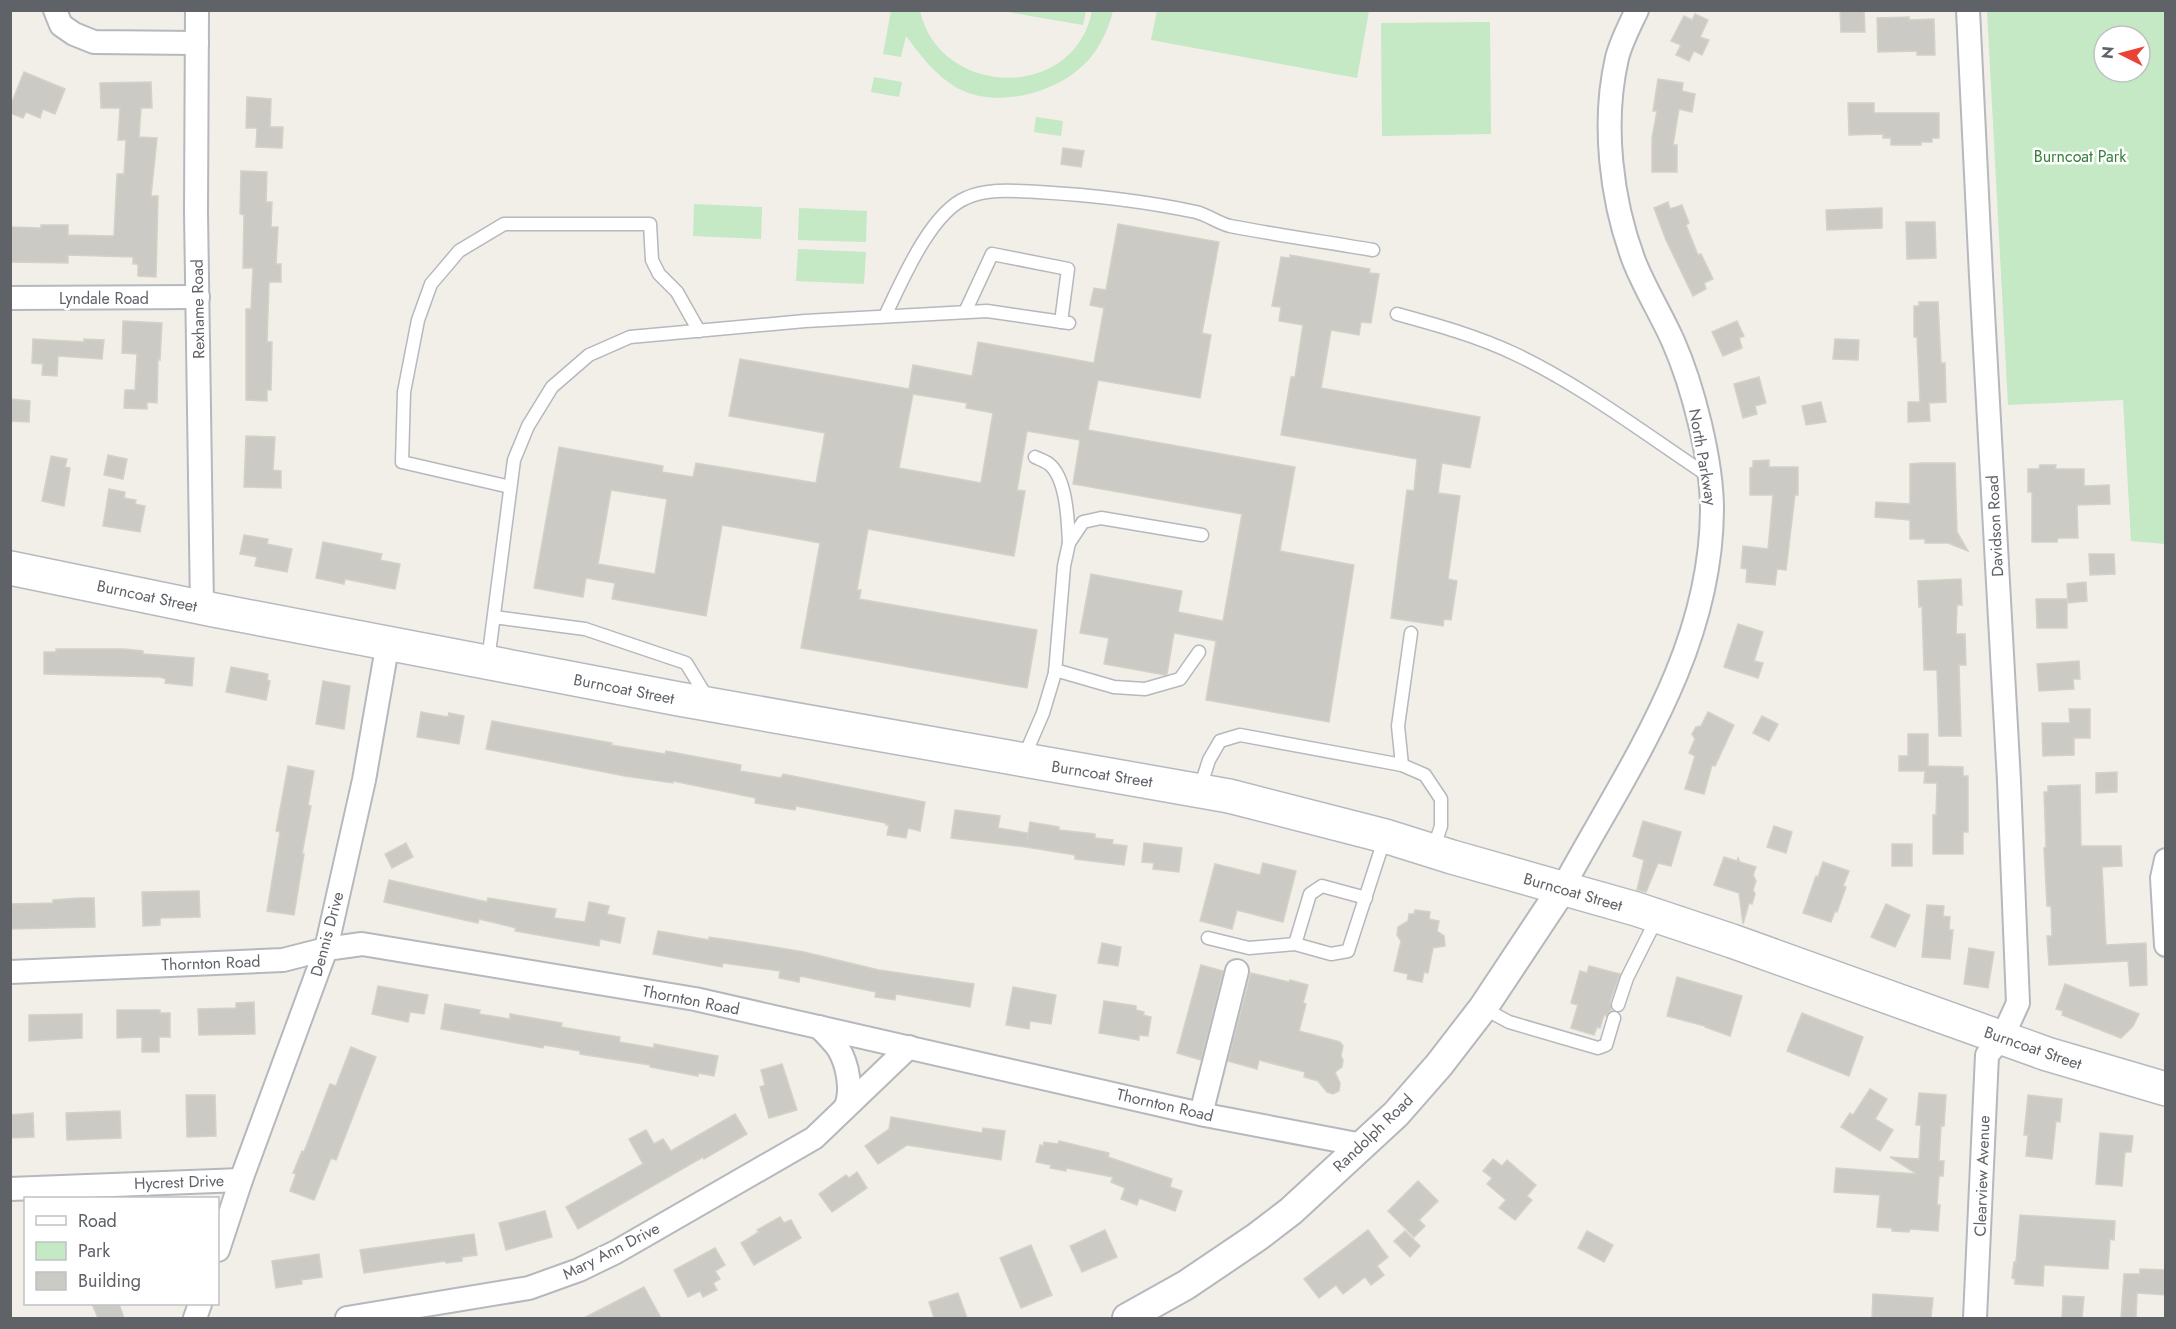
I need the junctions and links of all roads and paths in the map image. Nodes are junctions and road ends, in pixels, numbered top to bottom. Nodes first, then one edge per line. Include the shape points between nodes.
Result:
1 (55, 10) edge
2 (197, 10) edge
3 (1637, 10) edge
4 (1968, 10) edge
5 (197, 43) junction
6 (1373, 250) dead end
7 (198, 297) junction
8 (10, 298) edge
9 (965, 312) junction
10 (1397, 314) dead end
11 (885, 316) junction
12 (699, 331) junction
13 (1035, 458) dead end
14 (1710, 477) junction
15 (510, 488) junction
16 (1203, 535) dead end
17 (1069, 543) junction
18 (10, 568) edge
19 (202, 607) junction
20 (494, 617) junction
21 (1411, 633) dead end
22 (388, 642) junction
23 (1199, 652) dead end
24 (488, 662) junction
25 (1055, 670) junction
26 (712, 705) junction
27 (1022, 761) junction
28 (1402, 765) junction
29 (1199, 791) junction
30 (1385, 836) junction
31 (1433, 851) junction
32 (2166, 860) edge
33 (1562, 889) junction
34 (1366, 898) junction
35 (1658, 917) junction
36 (1208, 938) dead end
37 (1295, 944) junction
38 (2166, 945) edge
39 (326, 949) junction
40 (1237, 971) dead end
41 (10, 972) edge
42 (1618, 1005) dead end
43 (1483, 1008) junction
44 (1614, 1018) dead end
45 (819, 1026) junction
46 (2002, 1038) junction
47 (909, 1047) junction
48 (2166, 1089) edge
49 (845, 1108) junction
50 (1201, 1114) junction
51 (1362, 1145) junction
52 (241, 1180) junction
53 (10, 1189) edge
54 (219, 1247) edge
55 (346, 1318) edge
56 (1127, 1318) edge
57 (1975, 1318) edge

1 - 5 street via 61,25 94,42
2 - 5 street, Rexhame Road
3 - 14 street, North Parkway via 1617,57 1611,126 1613,184 1635,263 1679,358 1703,436
4 - 46 street, Davidson Road via 2018,992 2018,1003
5 - 7 street, Rexhame Road
6 - 11 lane via 1226,225 1199,213 1094,195 1006,190 965,198 950,208 915,256
7 - 8 street, Lyndale Road
7 - 19 street, Rexhame Road
9 - 9 lane via 987,311 1065,322 1068,269 992,255
9 - 11 lane
10 - 14 lane via 1515,354 1575,387
11 - 12 lane
12 - 15 lane via 630,337 589,355 552,387 528,426 514,460
12 - 15 lane via 677,292 659,274 652,260 650,224 504,224 459,251 431,284 418,320 404,392 402,462
13 - 17 lane via 1050,465 1057,475 1068,506
14 - 33 street, North Parkway via 1710,545 1701,607 1688,647 1657,717
15 - 20 lane
16 - 17 lane via 1101,518 1083,522
17 - 25 lane
18 - 19 main road, Burncoat Street
19 - 22 main road, Burncoat Street
20 - 24 lane
20 - 26 lane via 585,629 686,663
21 - 28 lane via 1398,726
22 - 24 main road, Burncoat Street
22 - 39 street, Dennis Drive via 364,780
23 - 25 lane via 1180,680 1145,689 1114,687
24 - 26 main road, Burncoat Street
25 - 27 lane via 1043,713
26 - 27 main road, Burncoat Street
27 - 29 main road, Burncoat Street
28 - 29 lane via 1240,735 1220,741
28 - 31 lane via 1425,775 1441,799 1441,826
29 - 30 main road, Burncoat Street
30 - 31 main road, Burncoat Street
30 - 34 lane
31 - 33 main road, Burncoat Street
32 - 38 street via 2162,878
33 - 35 main road, Burncoat Street
33 - 43 street, Randolph Road
34 - 37 lane via 1348,951 1331,954
34 - 37 lane via 1322,886 1310,894
35 - 42 lane
35 - 46 main road, Burncoat Street
36 - 37 lane via 1249,948
39 - 41 street, Thornton Road via 283,960
39 - 45 street, Thornton Road via 362,944 695,999
39 - 52 street, Dennis Drive
40 - 50 street
43 - 44 lane via 1509,1022 1599,1048 1606,1045
43 - 51 street, Randolph Road via 1415,1093
45 - 47 street, Thornton Road
45 - 49 street via 838,1047 845,1063 849,1101
46 - 48 main road, Burncoat Street
46 - 57 street, Clearview Avenue via 1987,1055
47 - 49 street, Mary Ann Drive
47 - 50 street, Thornton Road
49 - 55 street, Mary Ann Drive via 814,1138 788,1155 579,1270 529,1288
50 - 51 street, Thornton Road
51 - 56 street, Randolph Road via 1257,1237 1186,1285
52 - 53 street, Hycrest Drive
52 - 54 street, Dennis Drive

